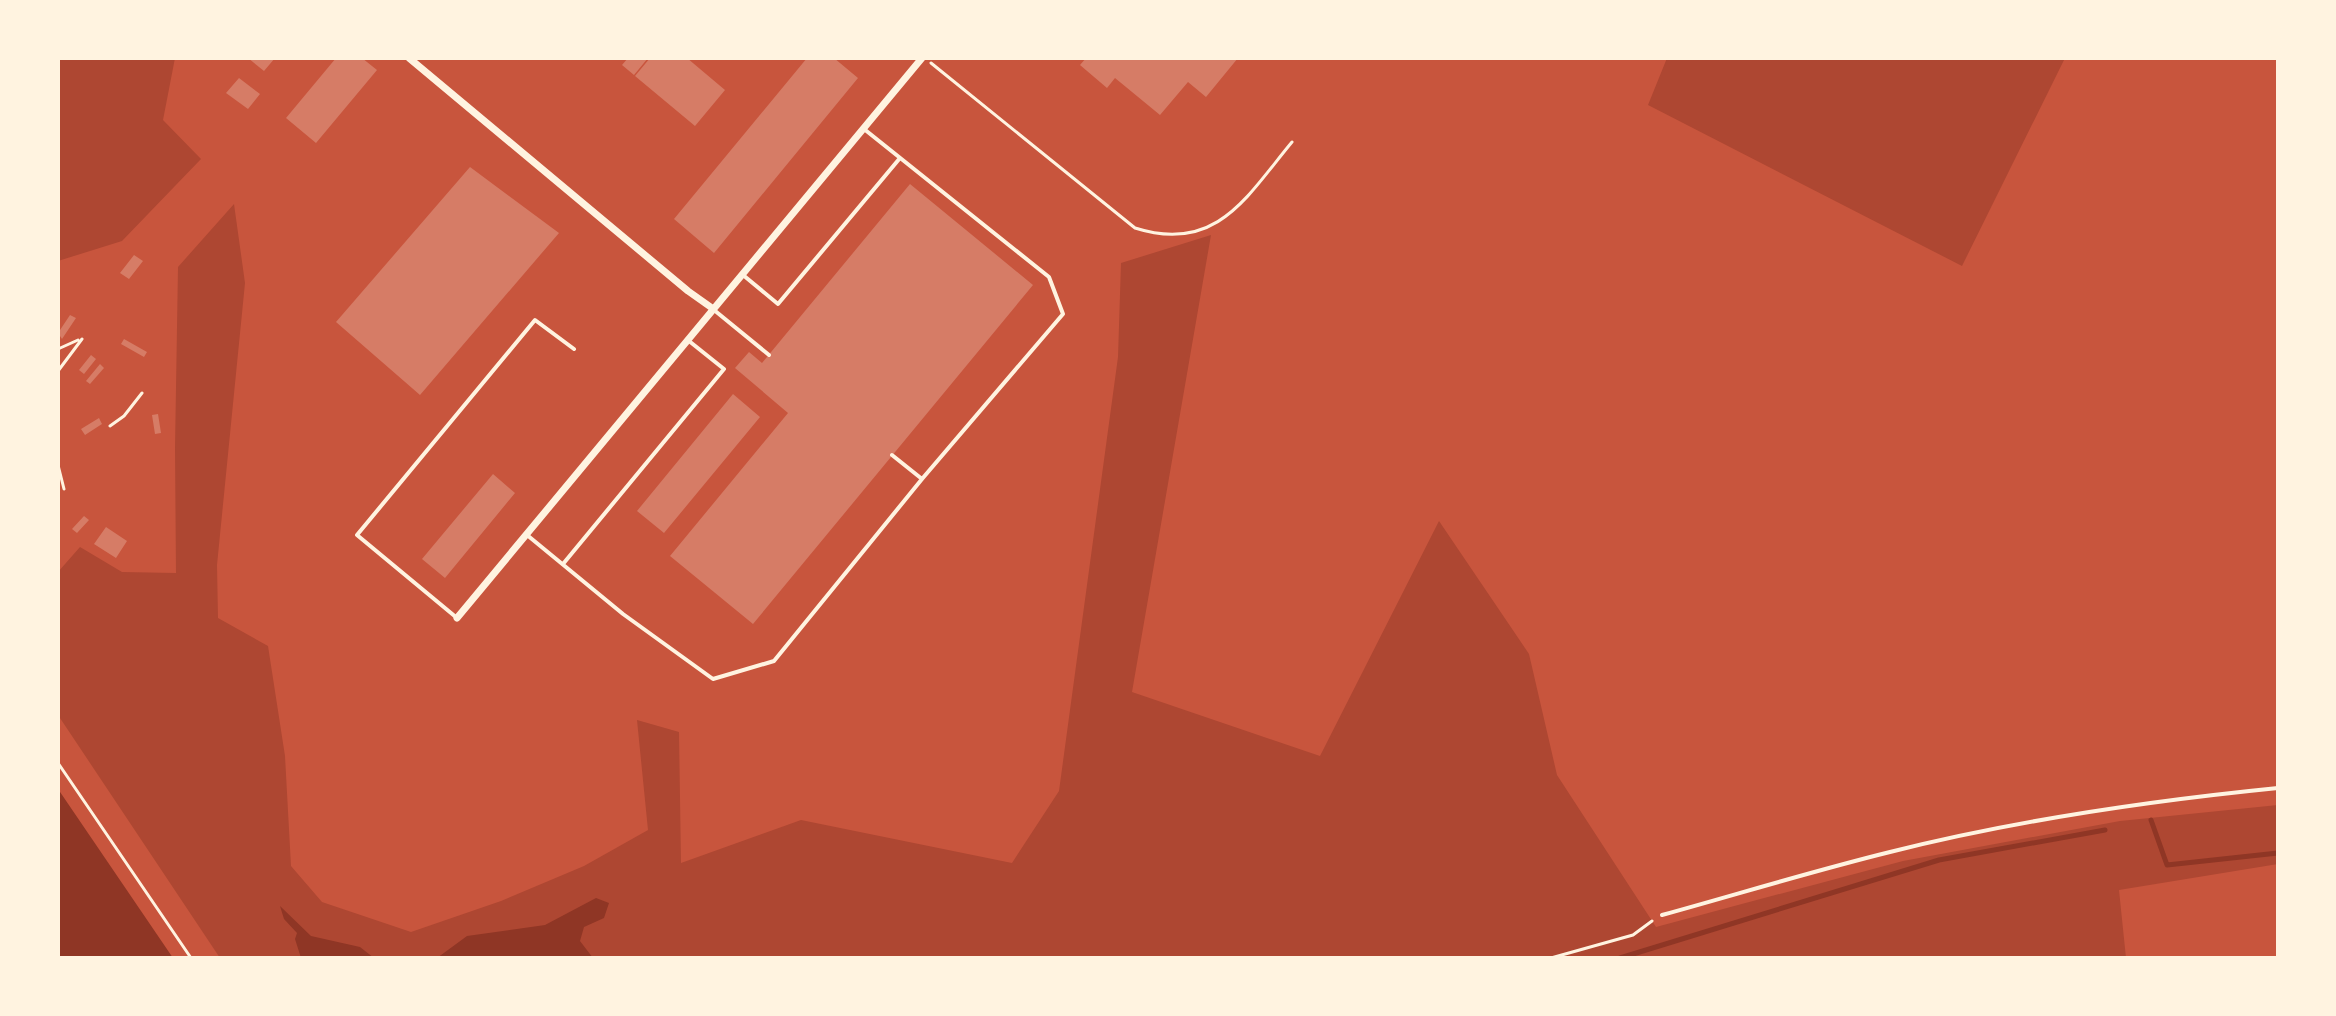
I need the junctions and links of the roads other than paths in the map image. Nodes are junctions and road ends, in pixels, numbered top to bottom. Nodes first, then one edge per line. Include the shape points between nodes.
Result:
1 (409, 58) edge
2 (923, 58) edge
3 (864, 128) junction
4 (901, 158) junction
5 (741, 274) junction
6 (712, 308) junction
7 (686, 339) junction
8 (574, 349) dead end
9 (769, 355) dead end
10 (892, 455) dead end
11 (922, 479) junction
12 (526, 534) junction
13 (563, 564) junction
14 (457, 618) joint
15 (2278, 788) edge
16 (1662, 915) road end

1 - 6 street
2 - 3 street
3 - 4 lane
3 - 5 street
4 - 5 lane via 778,304
4 - 11 lane via 1049,277 1063,314
5 - 6 street
6 - 7 street
6 - 9 lane
7 - 12 street
7 - 13 lane via 724,369
8 - 14 lane via 535,320 357,535
10 - 11 lane
11 - 13 lane via 774,661 713,679
12 - 13 lane
12 - 14 street
15 - 16 lane via 2038,820 1954,837

